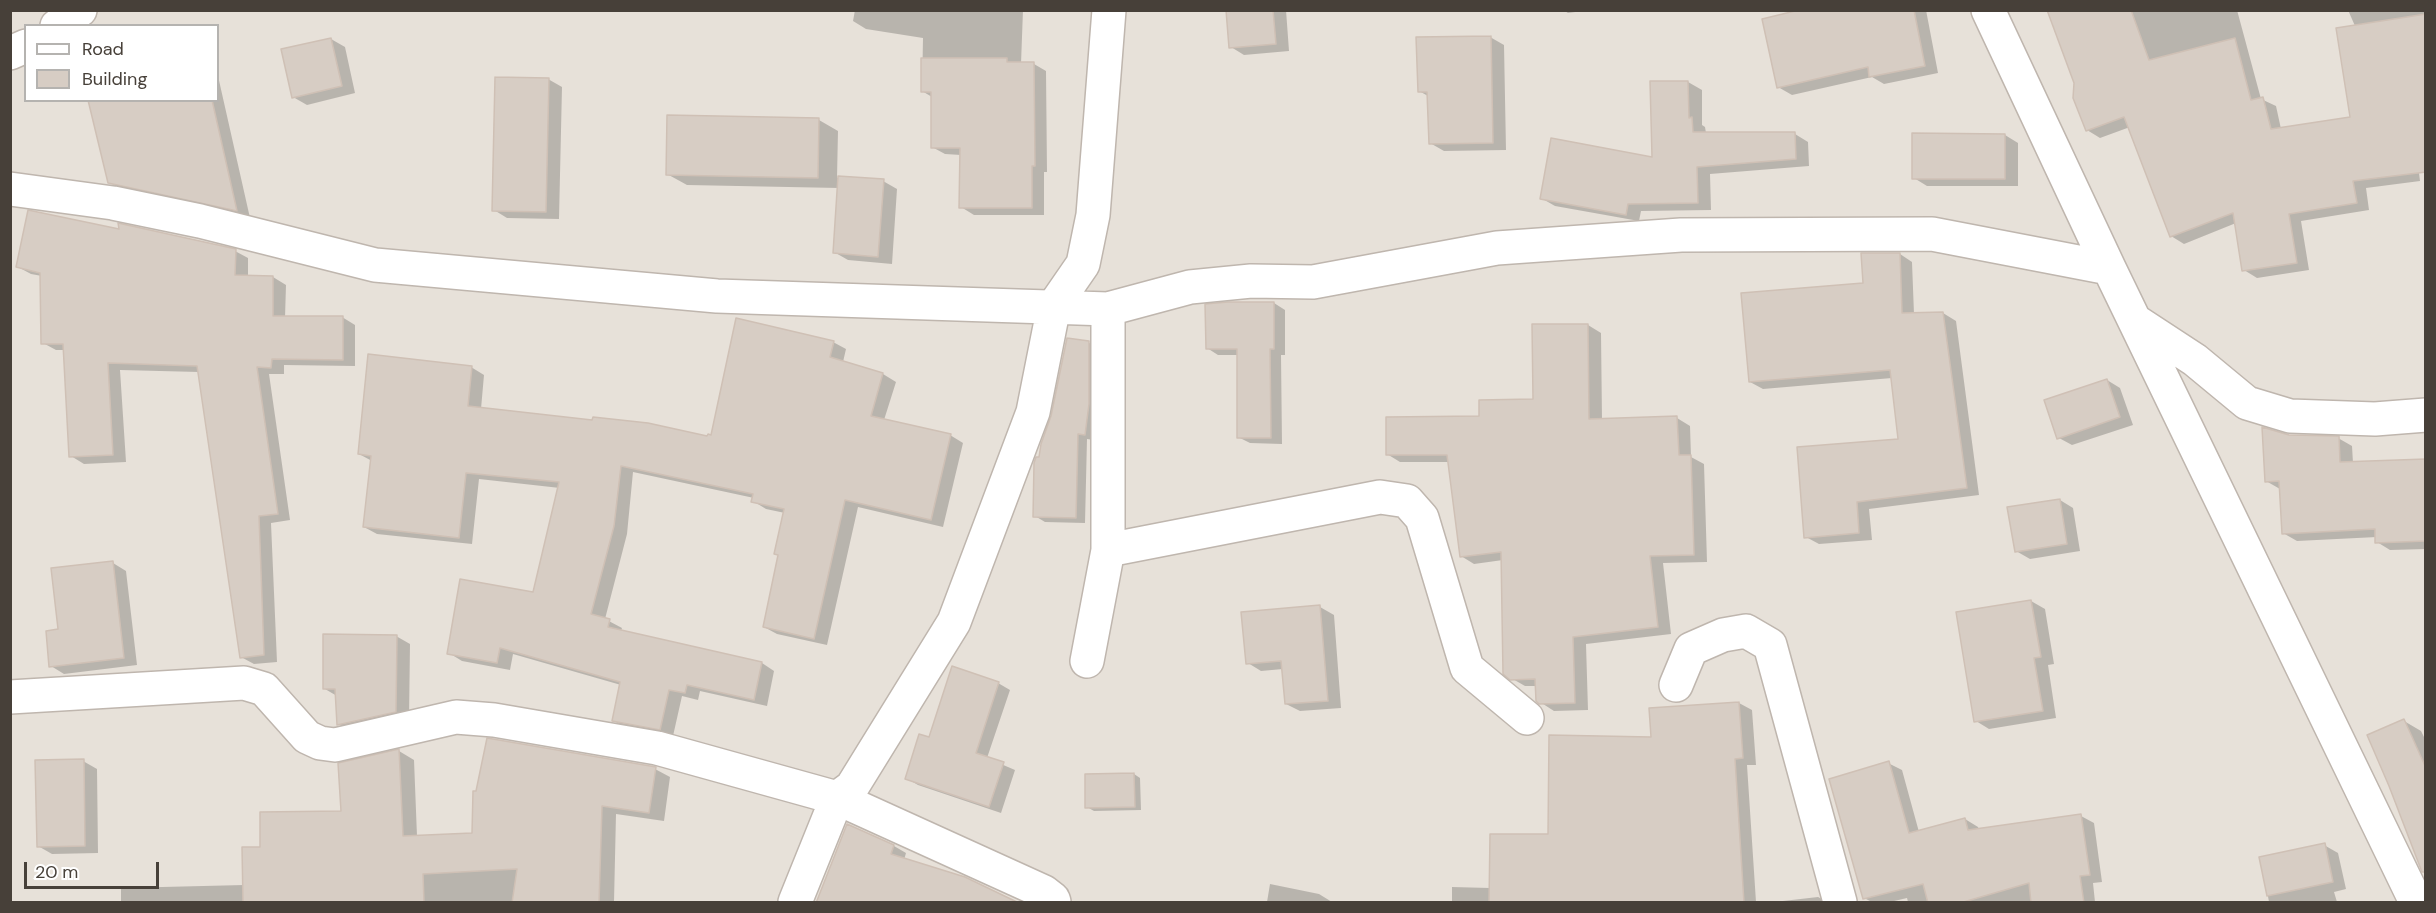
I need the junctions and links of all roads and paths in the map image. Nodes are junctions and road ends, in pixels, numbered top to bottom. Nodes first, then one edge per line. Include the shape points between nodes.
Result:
1 (80, 10) edge
2 (1108, 10) edge
3 (1988, 10) edge
4 (60, 24) edge
5 (24, 47) edge
6 (10, 53) edge
7 (10, 189) edge
8 (2109, 268) junction
9 (1054, 306) junction
10 (1108, 309) junction
11 (2136, 321) junction
12 (2426, 415) edge
13 (1108, 550) junction
14 (1087, 661) dead end
15 (1676, 685) dead end
16 (10, 697) edge
17 (1527, 718) dead end
18 (837, 798) junction
19 (795, 903) edge
20 (1054, 903) edge
21 (1840, 903) edge
22 (2416, 903) edge

1 - 4 street
2 - 9 street via 1093,214 1083,264
3 - 8 street
5 - 6 street
7 - 9 street via 114,203 375,266 717,296
8 - 10 street via 1932,234 1680,235 1497,248 1313,282 1251,281 1190,287
8 - 11 street
9 - 10 street
9 - 18 street via 1033,412 954,622 852,787
10 - 13 street
11 - 12 street via 2195,360 2247,404 2290,416
11 - 22 street
13 - 14 street
13 - 17 street via 1380,497 1407,501 1422,518 1467,668
15 - 21 street via 1691,649 1723,635 1746,631 1770,645
16 - 18 street via 244,683 264,689 307,737 320,743 335,745 456,717 494,720 657,748
18 - 19 street
18 - 20 street via 1044,892

